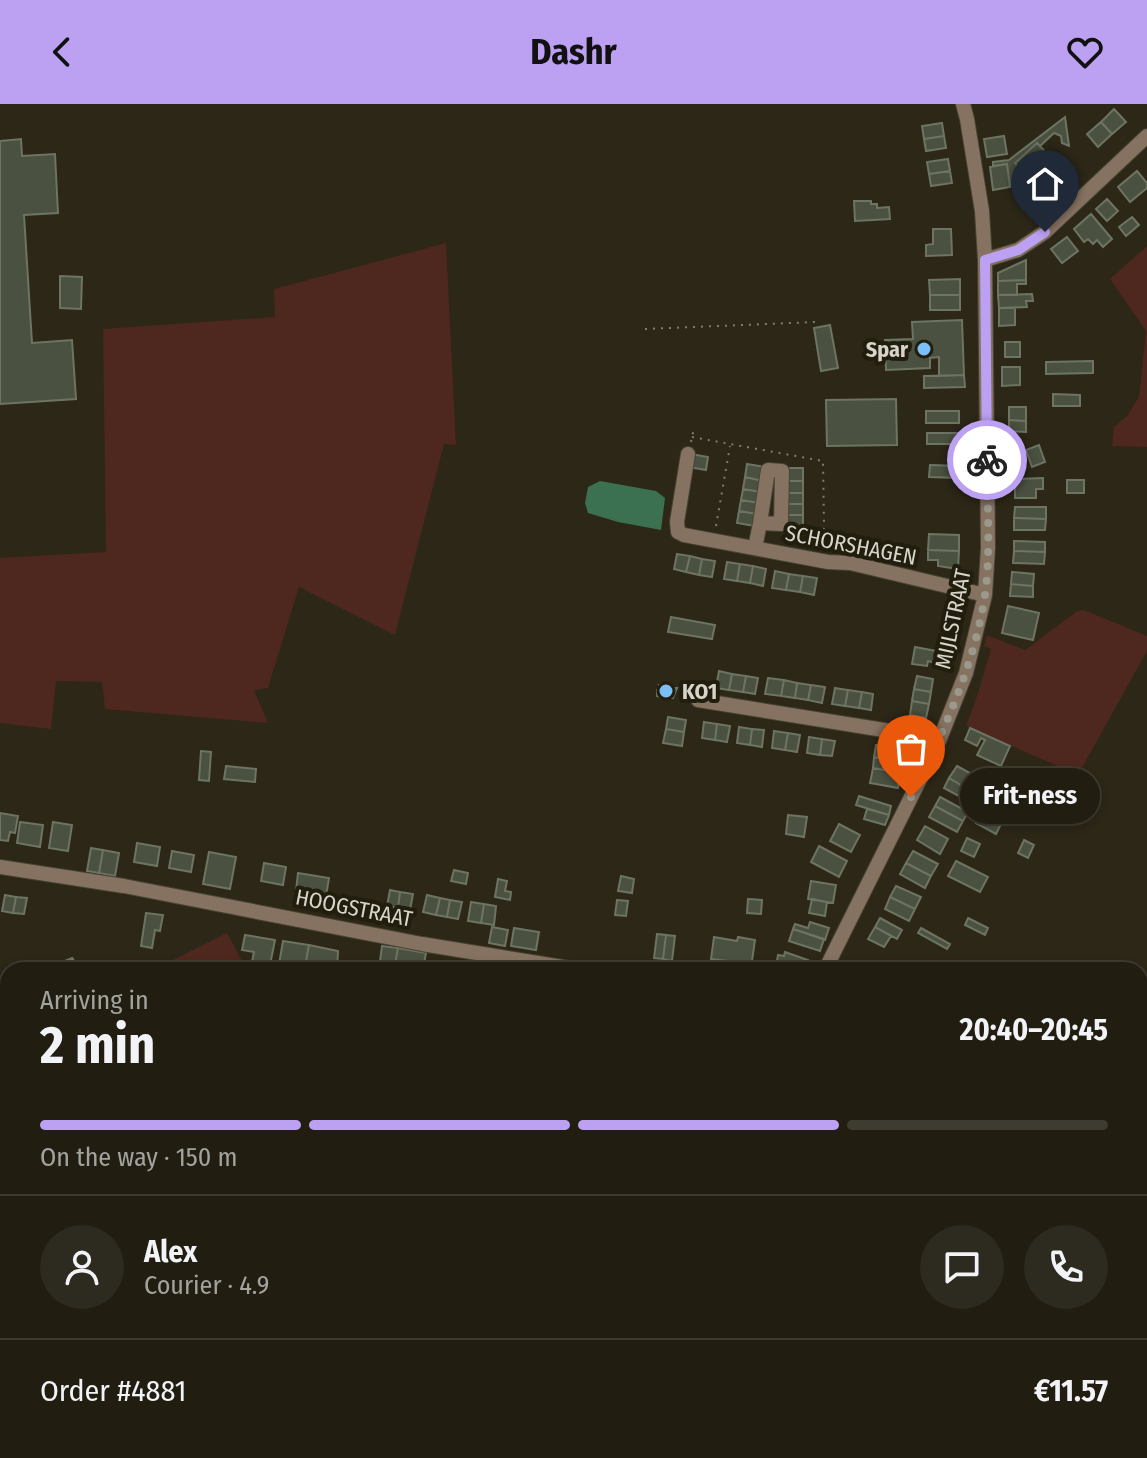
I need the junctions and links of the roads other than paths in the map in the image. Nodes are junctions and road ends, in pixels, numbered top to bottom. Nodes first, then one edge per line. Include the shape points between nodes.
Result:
1 (963, 104) edge
2 (1147, 136) edge
3 (985, 260) junction
4 (688, 454) dead end
5 (760, 523) dead end
6 (755, 548) junction
7 (985, 595) junction
8 (698, 700) dead end
9 (939, 741) junction
10 (0, 867) edge
11 (508, 962) edge
12 (829, 962) edge

1 - 3 street, MIJLSTRAAT
2 - 3 street via 1045,232 1018,250
3 - 7 street, MIJLSTRAAT
4 - 6 street, SCHORSHAGEN via 678,532
5 - 6 street, SCHORSHAGEN
6 - 7 street, SCHORSHAGEN via 850,563
7 - 9 street, MIJLSTRAAT via 966,673
8 - 9 street
9 - 12 street, MIJLSTRAAT
10 - 11 street, HOOGSTRAAT via 120,882

